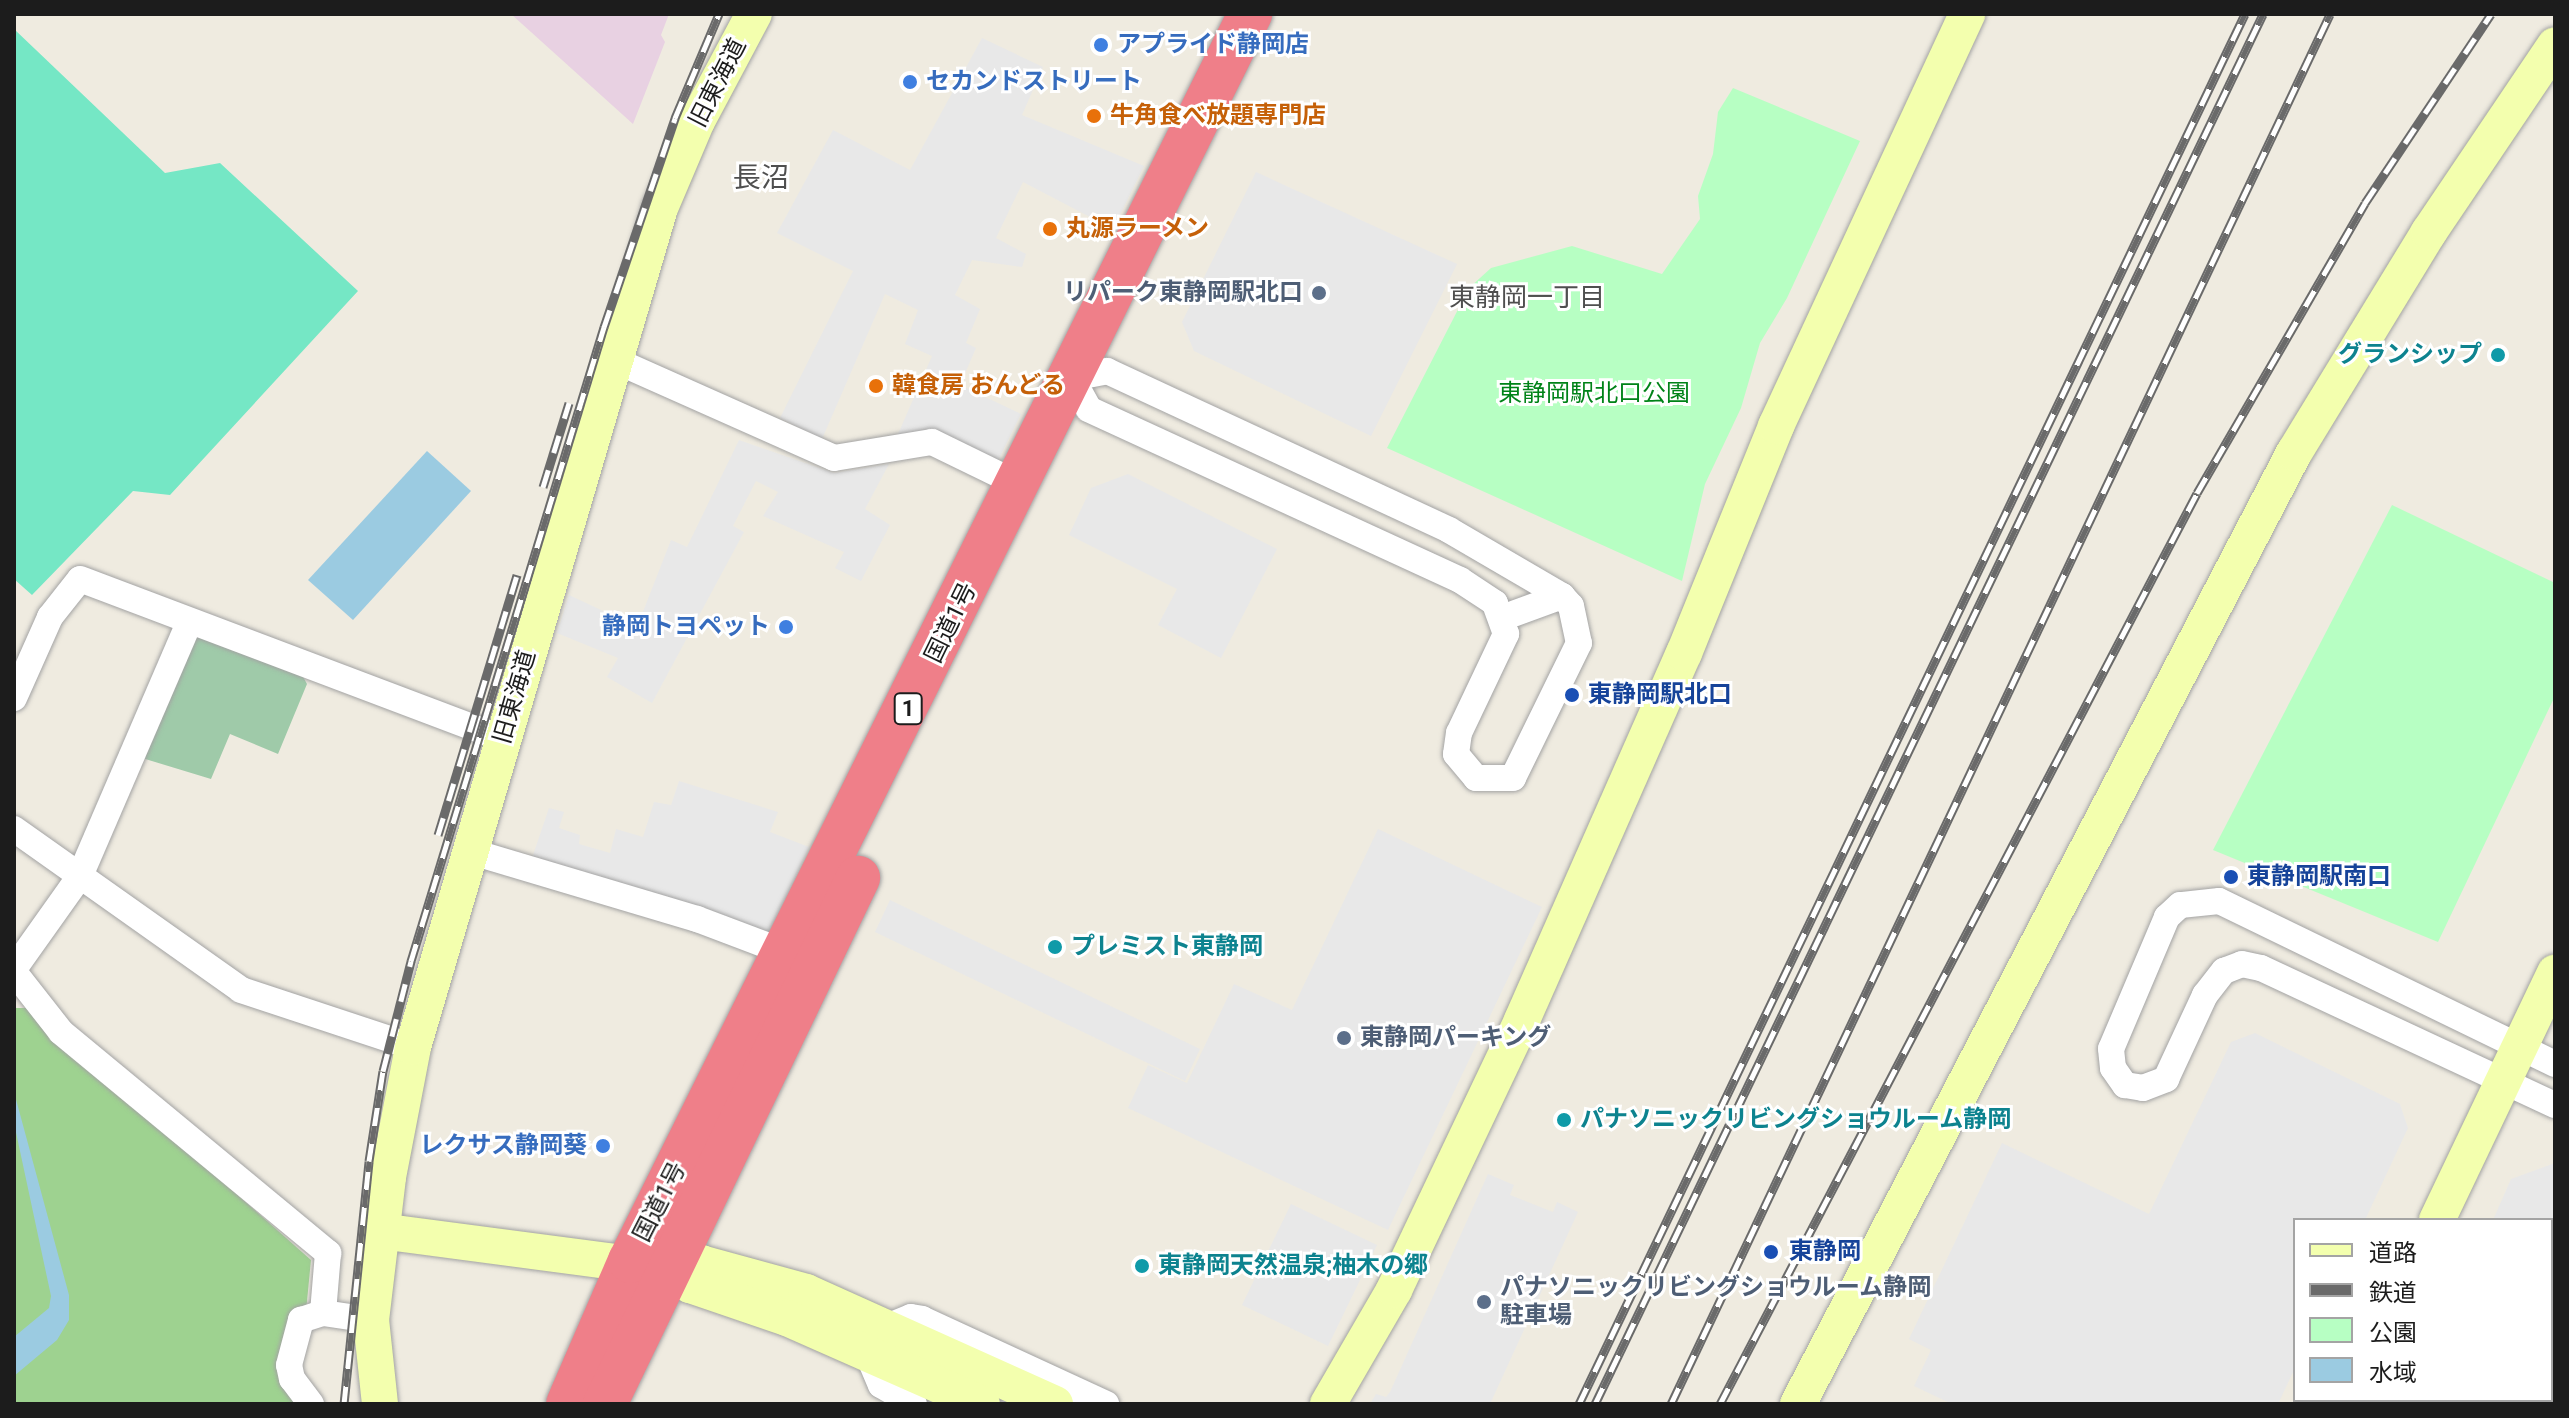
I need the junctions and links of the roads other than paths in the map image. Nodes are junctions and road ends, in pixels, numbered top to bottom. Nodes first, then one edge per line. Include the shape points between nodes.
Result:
1 (754, 14) edge
2 (1250, 14) edge
3 (1281, 14) edge
4 (1967, 14) edge
5 (2555, 45) edge
6 (612, 359) junction
7 (1089, 386) junction
8 (1020, 485) junction
9 (1562, 596) junction
10 (1502, 618) junction
11 (189, 623) junction
12 (14, 698) edge
13 (503, 739) junction
14 (14, 829) edge
15 (469, 851) junction
16 (80, 876) junction
17 (787, 953) junction
18 (14, 970) edge
19 (2555, 973) edge
20 (413, 1047) junction
21 (2511, 1064) junction
22 (2555, 1064) edge
23 (2555, 1105) edge
24 (2438, 1218) edge
25 (380, 1231) junction
26 (650, 1265) junction
27 (323, 1313) junction
28 (371, 1320) junction
29 (875, 1339) junction
30 (311, 1404) edge
31 (380, 1404) edge
32 (568, 1404) edge
33 (605, 1404) edge
34 (914, 1404) edge
35 (982, 1404) edge
36 (1055, 1404) edge
37 (1106, 1404) edge
38 (1328, 1404) edge
39 (1798, 1404) edge

1 - 6 street, 旧東海道 via 697,121 660,208
2 - 7 highway, 国道1号 / 1
3 - 7 highway, 国道1号 / 1
4 - 38 street via 1776,426 1684,653 1522,1020 1394,1290
5 - 39 street via 2421,244 2294,453
6 - 8 street via 834,458 932,442
6 - 13 street, 旧東海道
7 - 8 highway, 国道1号 / 1
7 - 9 street via 1449,530
7 - 10 street via 1460,580 1495,603
7 - 26 highway, 国道1号 / 1
8 - 17 highway, 国道1号 / 1
9 - 10 street
9 - 10 street via 1571,606 1579,643 1524,762 1513,778 1495,782 1476,778 1456,754 1459,733 1506,634
11 - 12 street via 80,579 50,617
11 - 13 street
11 - 16 street
13 - 15 street, 旧東海道
14 - 16 street
15 - 17 street via 697,919
15 - 20 street, 旧東海道
16 - 18 street
16 - 20 street via 241,990
17 - 26 highway, 国道1号 / 1
18 - 27 street via 61,1032 328,1253
19 - 21 street
20 - 25 street, 旧東海道
21 - 21 street via 2242,964 2224,971 2205,995 2166,1079 2143,1088 2125,1085 2113,1068 2111,1049 2167,917 2180,905 2197,900 2219,901
21 - 22 street
21 - 23 street
21 - 24 street
25 - 26 street
25 - 28 street, 旧東海道
26 - 29 street via 690,1285
26 - 32 highway, 国道1号 / 1
26 - 33 highway, 国道1号 / 1
27 - 28 street
27 - 30 street via 301,1320 289,1365 292,1379
28 - 31 street, 旧東海道
29 - 34 street via 881,1385
29 - 35 street
29 - 36 street
29 - 37 street via 911,1317 922,1319

